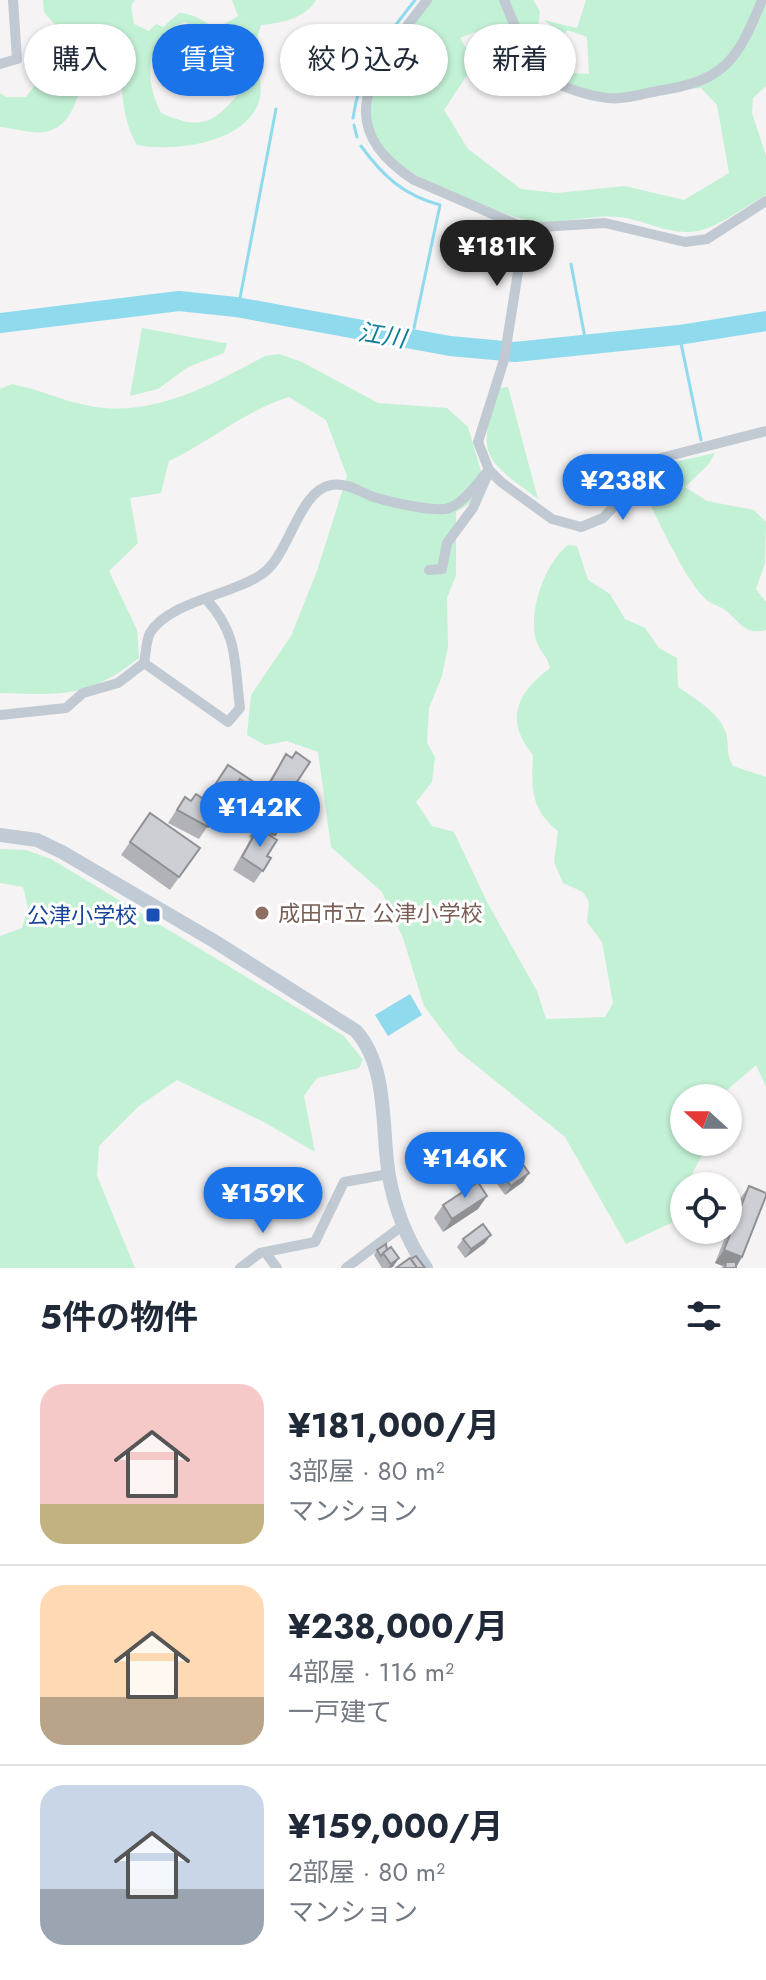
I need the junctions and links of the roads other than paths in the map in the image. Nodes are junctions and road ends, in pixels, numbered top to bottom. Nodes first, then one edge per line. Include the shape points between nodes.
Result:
1 (13, 0) edge
2 (427, 0) edge
3 (504, 0) edge
4 (762, 0) edge
5 (0, 64) edge
6 (766, 201) edge
7 (525, 228) junction
8 (766, 431) edge
9 (489, 470) junction
10 (429, 570) dead end
11 (206, 599) junction
12 (144, 663) junction
13 (0, 715) edge
14 (0, 835) edge
15 (389, 1174) junction
16 (402, 1226) junction
17 (265, 1252) junction
18 (240, 1268) edge
19 (277, 1268) edge
20 (346, 1268) edge
21 (426, 1268) edge

1 - 5 street via 17,59
2 - 7 street via 370,83 364,111 368,133 384,156 414,180
3 - 4 street via 536,76 608,99 708,80 734,54
6 - 7 street via 694,242 605,223
7 - 9 street via 504,352 478,442
8 - 9 street via 661,458 603,518 581,527 552,519
9 - 10 street via 473,508 447,543 442,569
9 - 11 street via 461,501 443,509 376,498 343,485 322,488 273,565
11 - 12 street via 178,611 149,634
11 - 12 street via 234,640 240,708 228,722
12 - 13 street via 118,683 83,693 66,708
14 - 15 street via 37,840 62,852 356,1031 374,1060
15 - 16 street
15 - 17 street via 344,1182 315,1242
16 - 20 street
16 - 21 street
17 - 18 street
17 - 19 street

